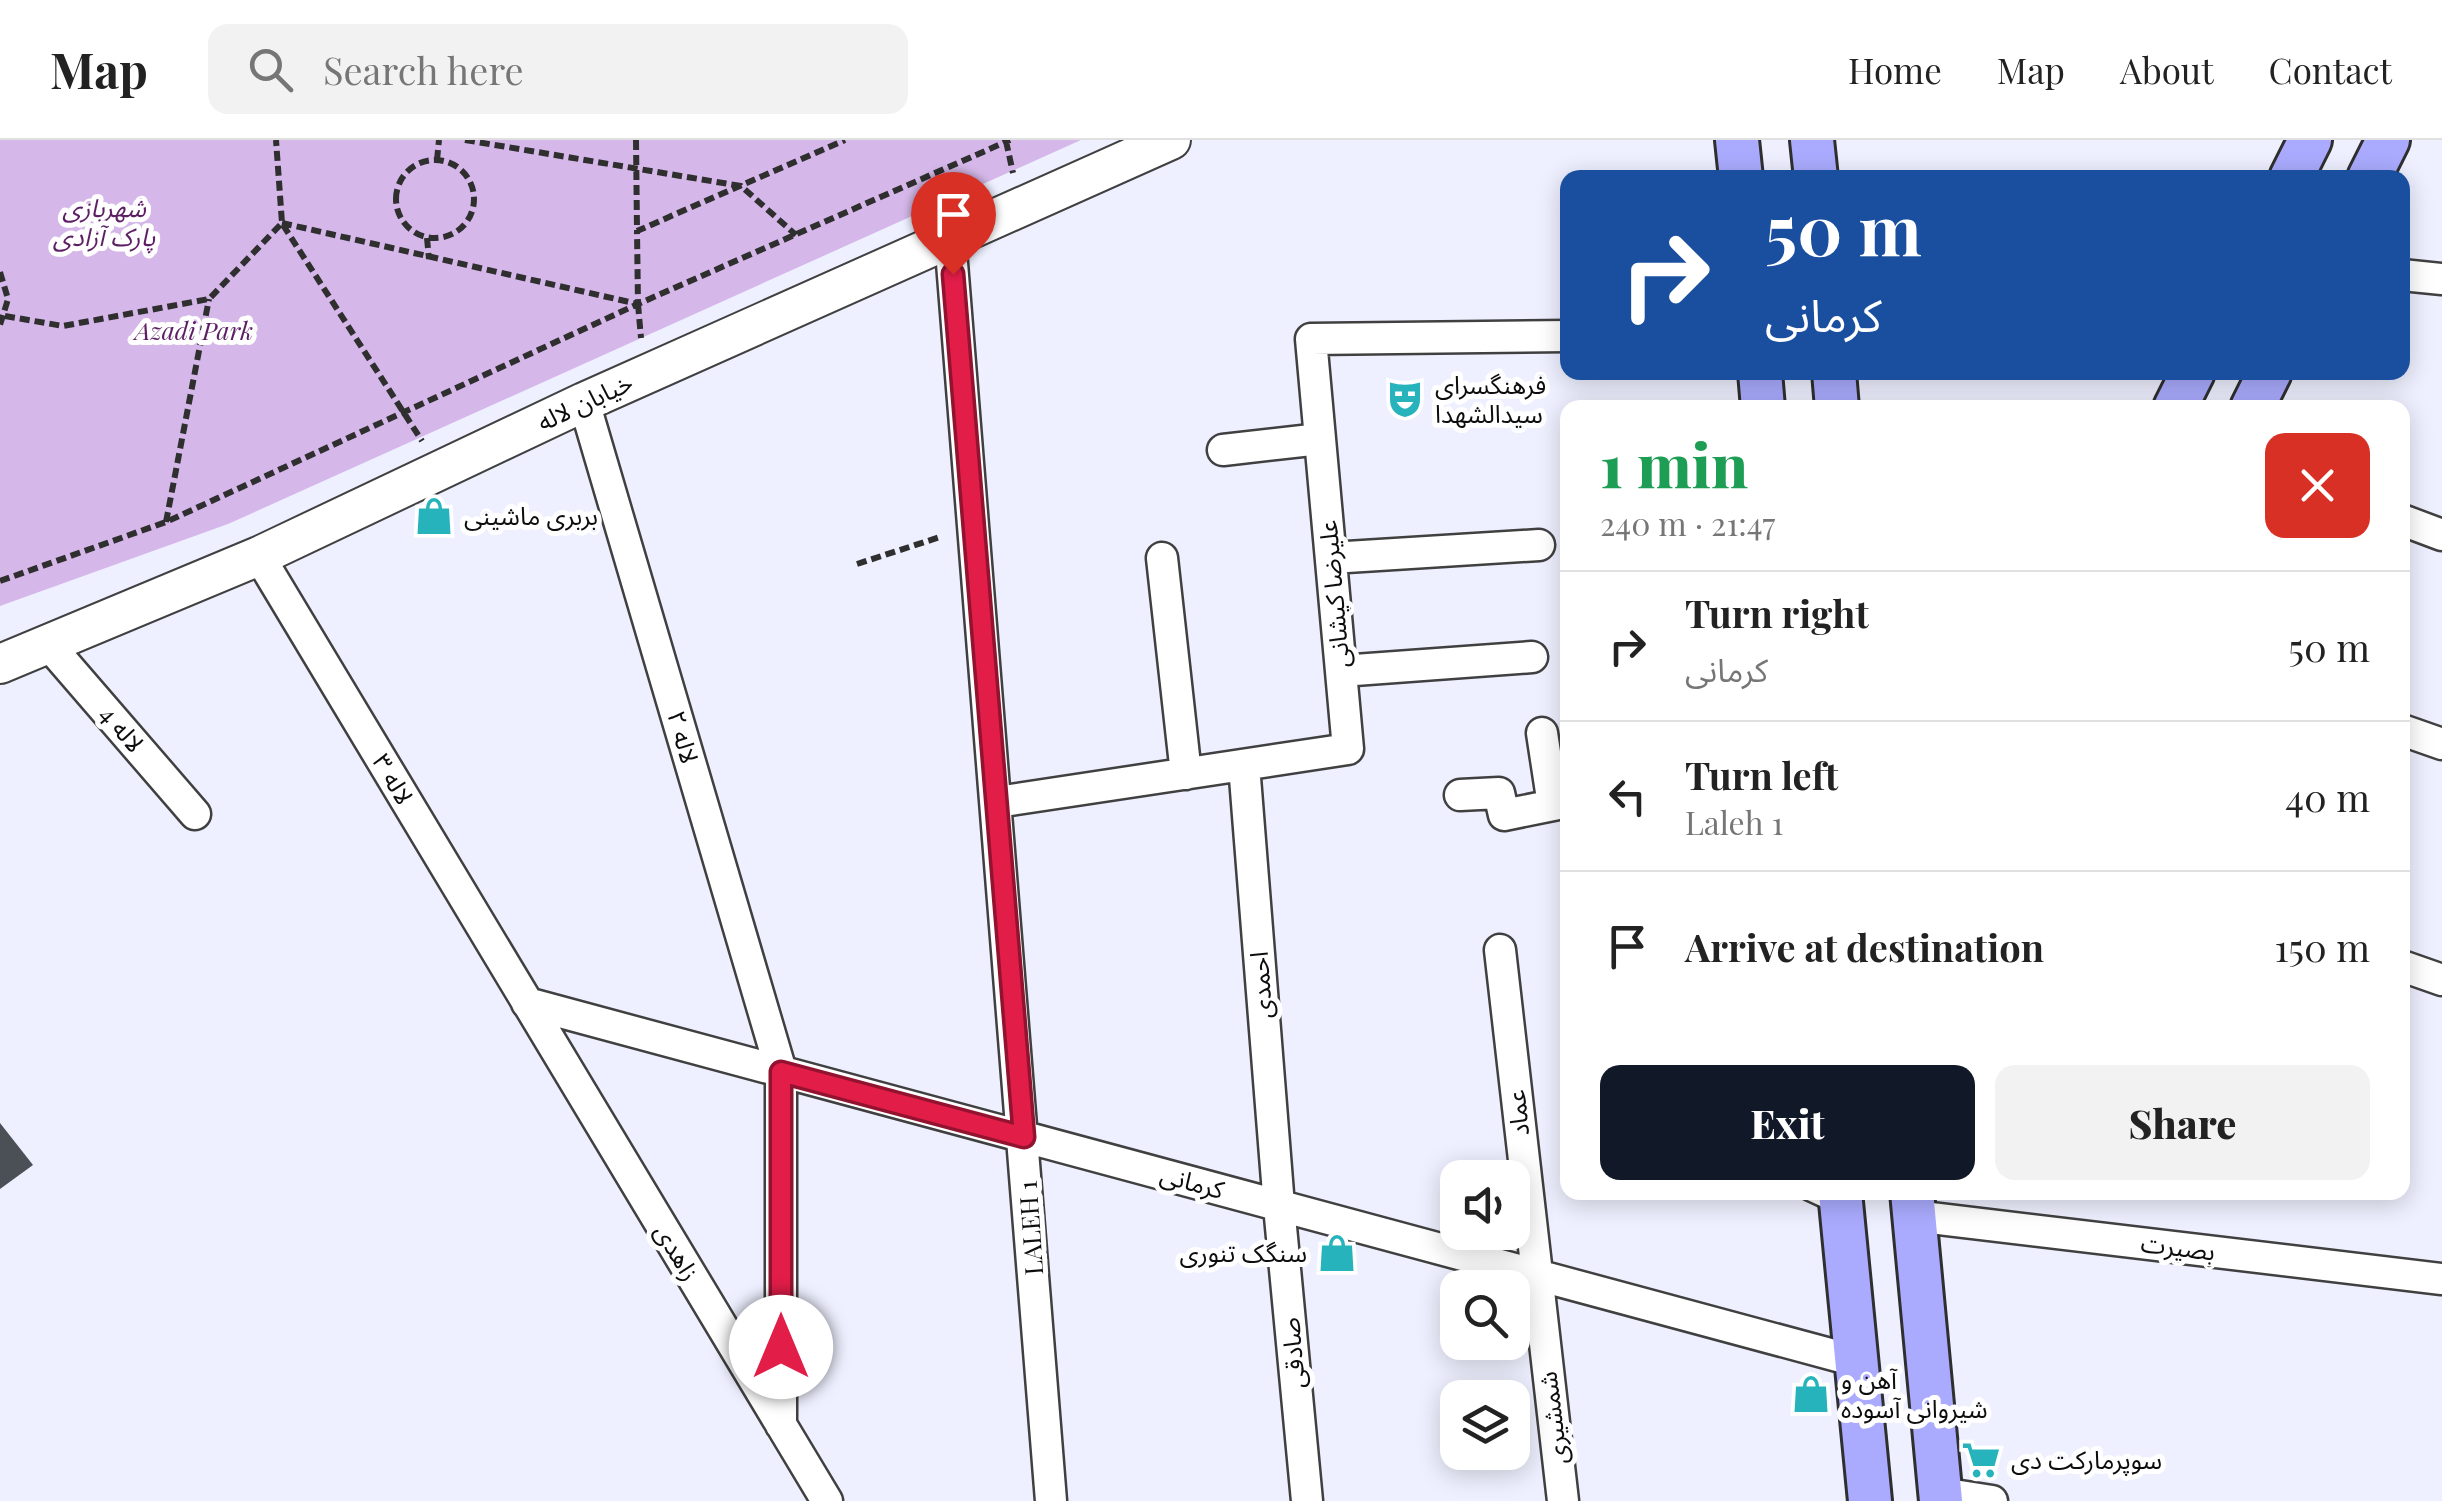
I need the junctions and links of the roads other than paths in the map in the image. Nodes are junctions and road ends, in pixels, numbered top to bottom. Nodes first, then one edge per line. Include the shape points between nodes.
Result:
1 (1171, 140) edge
2 (1737, 140) edge
3 (1812, 140) edge
4 (2310, 140) edge
5 (2388, 140) edge
6 (1740, 170) edge
7 (1815, 170) edge
8 (2295, 170) edge
9 (2373, 170) edge
10 (950, 238) junction
11 (2410, 277) edge
12 (2440, 286) edge
13 (1560, 336) edge
14 (584, 402) junction
15 (1320, 439) junction
16 (1223, 450) dead end
17 (2410, 523) edge
18 (2442, 535) edge
19 (1539, 545) dead end
20 (259, 556) junction
21 (1162, 558) dead end
22 (1331, 558) junction
23 (49, 644) junction
24 (1532, 656) dead end
25 (0, 664) edge
26 (1341, 671) junction
27 (1542, 733) dead end
28 (2410, 733) edge
29 (2442, 744) edge
30 (1244, 765) junction
31 (1186, 774) junction
32 (1460, 795) dead end
33 (996, 802) junction
34 (1560, 804) edge
35 (195, 814) dead end
36 (1500, 950) dead end
37 (2410, 969) edge
38 (2442, 980) edge
39 (527, 1002) junction
40 (781, 1072) junction
41 (1024, 1137) junction
42 (1830, 1200) edge
43 (1866, 1200) edge
44 (1913, 1204) edge
45 (1279, 1206) junction
46 (1536, 1275) junction
47 (2442, 1279) edge
48 (1856, 1361) junction
49 (781, 1426) junction
50 (1941, 1497) edge
51 (828, 1501) edge
52 (1051, 1501) edge
53 (1307, 1501) edge
54 (1562, 1501) edge
55 (1870, 1501) edge
56 (1992, 1501) edge

1 - 10 street, خیابان لاله
2 - 6 main road
3 - 7 main road
4 - 8 main road
5 - 9 main road
10 - 14 street, خیابان لاله
10 - 33 street, LALEH 1
11 - 12 street
13 - 15 street, علیرضا کیشانی via 1311,340
14 - 20 street, خیابان لاله
14 - 40 street, لاله ۲
15 - 16 street
15 - 22 street, علیرضا کیشانی
17 - 18 street
19 - 22 street
20 - 23 street, خیابان لاله
20 - 39 street, لاله ۳
21 - 31 street
22 - 26 street, علیرضا کیشانی
23 - 25 street, خیابان لاله
23 - 35 street, لاله 4
24 - 26 street
26 - 30 street, علیرضا کیشانی via 1348,749
27 - 34 street
28 - 29 street
30 - 31 street, علیرضا کیشانی
30 - 45 street, احمدی
31 - 33 street, علیرضا کیشانی
32 - 34 street via 1499,793 1504,815
33 - 41 street, LALEH 1
36 - 46 street, عماد
37 - 38 street
39 - 40 street, کرمانی
39 - 49 street, زاهدی
40 - 41 street, کرمانی
40 - 49 street, لاله ۲
41 - 45 street, کرمانی
41 - 52 street, LALEH 1
42 - 48 main road
43 - 44 main road
44 - 47 street, بصیرت
44 - 50 main road
45 - 46 street, کرمانی
45 - 53 street, صادقی
46 - 48 street, کرمانی
46 - 54 street, شمشیری
48 - 55 main road
49 - 51 street, زاهدی
50 - 56 street

